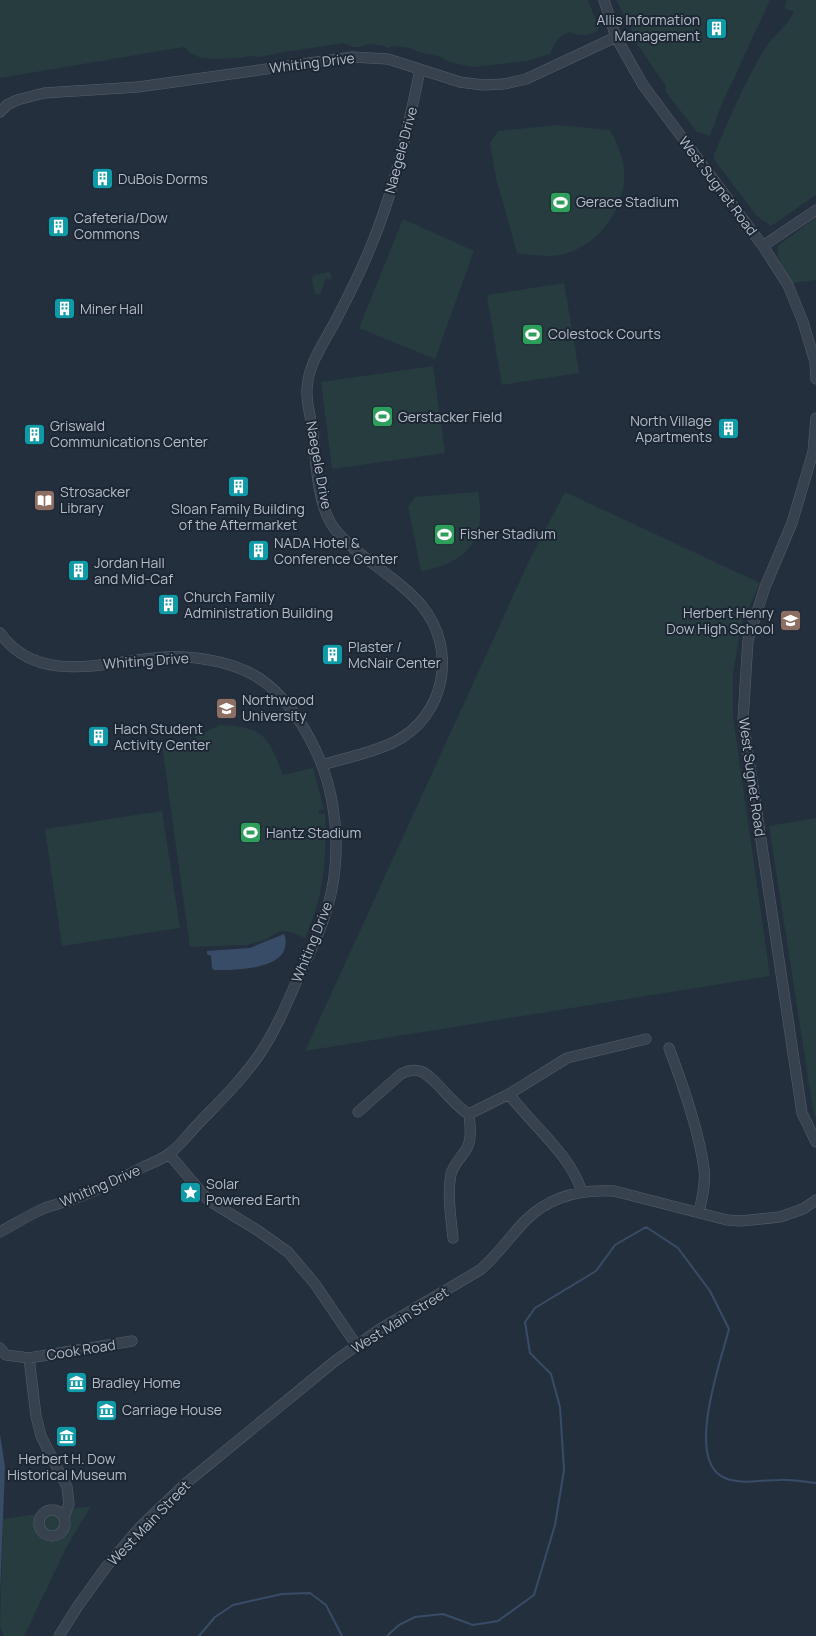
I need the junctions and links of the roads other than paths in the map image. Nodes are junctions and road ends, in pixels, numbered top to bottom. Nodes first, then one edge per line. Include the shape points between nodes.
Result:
1 (604, 0) edge
2 (616, 37) junction
3 (420, 70) junction
4 (0, 112) edge
5 (816, 210) edge
6 (763, 246) junction
7 (816, 379) edge
8 (816, 418) edge
9 (0, 633) edge
10 (322, 765) junction
11 (646, 1039) dead end
12 (669, 1048) dead end
13 (509, 1094) junction
14 (358, 1112) dead end
15 (469, 1114) junction
16 (816, 1142) edge
17 (170, 1154) junction
18 (582, 1192) junction
19 (816, 1200) edge
20 (699, 1212) junction
21 (0, 1232) edge
22 (453, 1238) dead end
23 (132, 1341) dead end
24 (357, 1346) junction
25 (0, 1348) edge
26 (30, 1358) junction
27 (64, 1517) dead end
28 (59, 1636) edge

1 - 2 street, West Sugnet Road
2 - 3 street, Whiting Drive via 526,79 504,84 460,82
2 - 6 street, West Sugnet Road via 643,85
3 - 4 street, Whiting Drive via 388,59 336,58 138,87 44,93 17,100
3 - 10 street, Naegele Drive via 405,144 390,194 355,283 311,367 307,390 325,509 334,528 347,542 408,591 423,608 435,628 440,645 443,662 442,682 432,707 408,733 395,742
5 - 6 street
6 - 7 street, West Sugnet Road via 788,285 803,322 815,362
8 - 16 street, West Sugnet Road via 813,452 792,522 765,587 748,640 743,720 802,1113
9 - 10 street, Whiting Drive via 22,654 38,663 60,668 184,657 218,662 239,669 261,679 287,704 307,733
10 - 17 street, Whiting Drive via 333,805 337,847 332,892 321,927 279,1019 258,1058
11 - 13 street via 567,1058
12 - 20 street via 687,1097 704,1170
13 - 15 street
13 - 18 street via 567,1161 575,1172
14 - 15 street via 401,1074 410,1070 427,1076 460,1109
15 - 22 street via 471,1134 467,1147 456,1161 451,1174
17 - 21 street, Whiting Drive via 116,1182 43,1209
17 - 24 street via 208,1200 288,1252 315,1284
18 - 20 street, West Main Street via 614,1191
18 - 24 street, West Main Street via 555,1200 539,1209 480,1270 380,1329
19 - 20 street, West Main Street via 792,1213 761,1221 726,1220
23 - 26 street, Cook Road
24 - 28 street, West Main Street via 184,1484 154,1513 96,1581
25 - 26 street, Cook Road via 6,1355
26 - 27 street via 36,1416 42,1436 67,1487 69,1504

